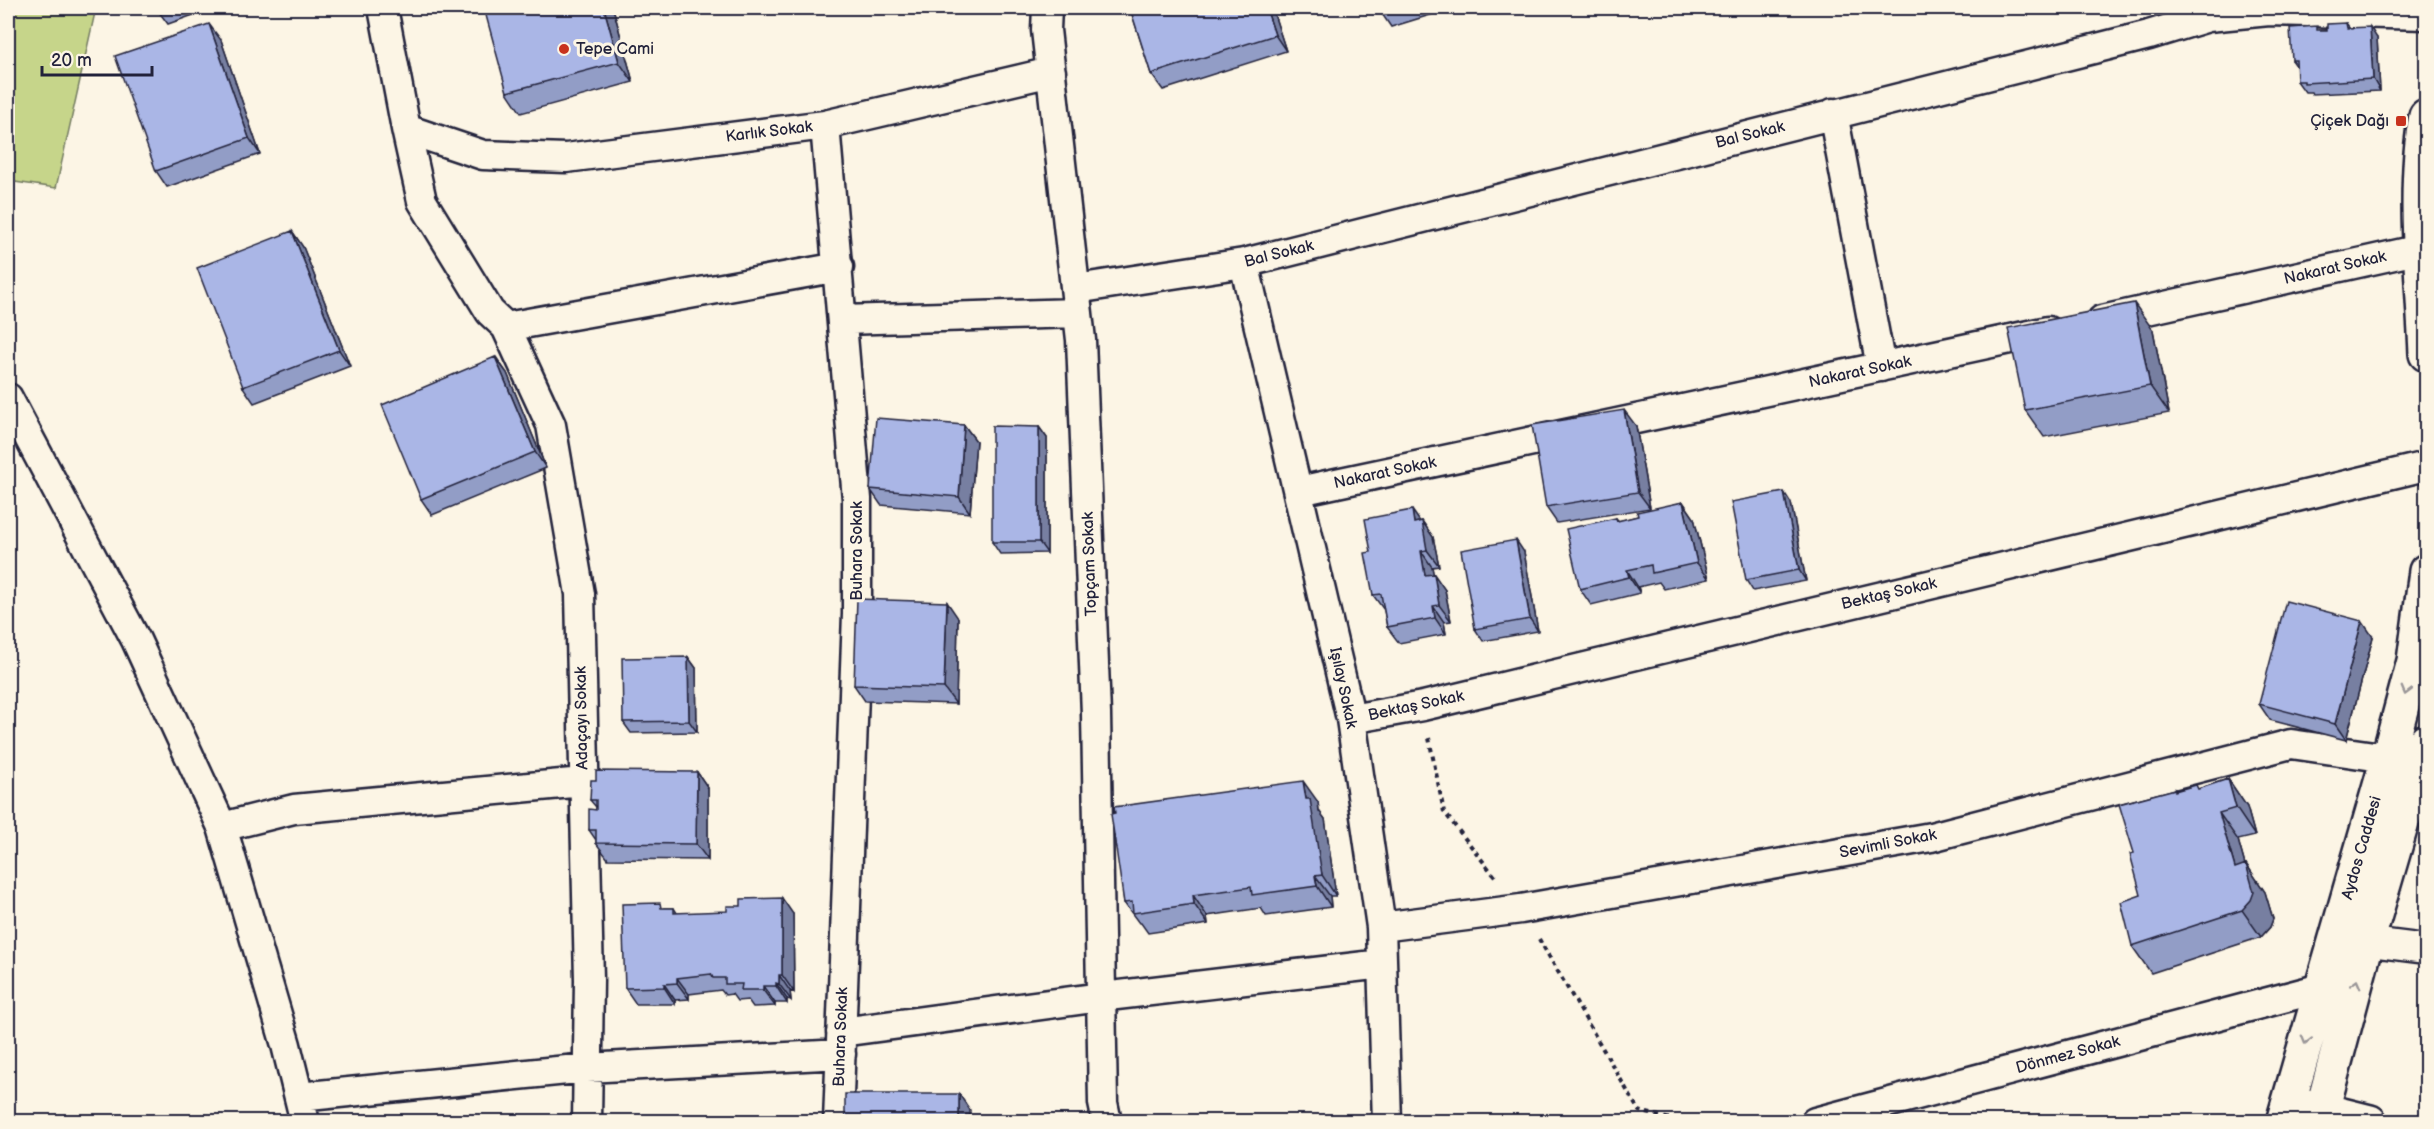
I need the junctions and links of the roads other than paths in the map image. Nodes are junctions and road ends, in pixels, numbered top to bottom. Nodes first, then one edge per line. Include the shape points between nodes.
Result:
1 (383, 8) edge
2 (1047, 8) edge
3 (2427, 15) edge
4 (1051, 72) junction
5 (1833, 113) junction
6 (2427, 116) edge
7 (825, 125) junction
8 (405, 129) junction
9 (2421, 249) junction
10 (1244, 263) junction
11 (839, 267) junction
12 (1077, 301) junction
13 (843, 320) junction
14 (506, 327) junction
15 (2427, 354) edge
16 (1881, 367) junction
17 (8, 398) edge
18 (2427, 466) edge
19 (1299, 491) junction
20 (2427, 571) edge
21 (1351, 719) junction
22 (2427, 741) edge
23 (2388, 758) junction
24 (583, 782) junction
25 (222, 826) junction
26 (1381, 927) junction
27 (2351, 940) junction
28 (2427, 949) edge
29 (1382, 964) junction
30 (2321, 988) junction
31 (1101, 997) junction
32 (841, 1043) junction
33 (588, 1068) junction
34 (302, 1109) edge
35 (2286, 1112) edge
36 (2321, 1116) edge
37 (586, 1122) edge
38 (838, 1122) edge
39 (1107, 1122) edge
40 (1387, 1122) edge
41 (1815, 1122) edge
42 (2370, 1122) edge

1 - 8 street, Adaçayı Sokak
2 - 4 street, Topçam Sokak
3 - 5 street, Bal Sokak via 2269,11 2208,17
4 - 7 street, Karlık Sokak
4 - 12 street, Topçam Sokak
5 - 10 street, Bal Sokak
5 - 16 street
6 - 9 main road via 2421,170
7 - 8 street, Karlık Sokak via 566,158 483,155
7 - 11 street, Buhara Sokak
8 - 14 street, Adaçayı Sokak via 422,201 490,312
9 - 15 main road
9 - 16 street, Nakarat Sokak
10 - 12 street, Bal Sokak
10 - 19 street, Işılay Sokak
11 - 13 street, Buhara Sokak
11 - 14 street
12 - 13 street, Bal Sokak
12 - 31 street, Topçam Sokak via 1096,714
13 - 32 street, Buhara Sokak via 857,499 857,614
14 - 24 street, Adaçayı Sokak via 551,425 580,594
16 - 19 street, Nakarat Sokak
17 - 25 street via 136,640
18 - 21 street, Bektaş Sokak via 1423,706
19 - 21 street, Işılay Sokak
20 -> 23 main road, Aydos Caddesi via 2414,661
21 - 26 street, Işılay Sokak
22 - 27 main road, Aydos Caddesi
23 - 26 street, Sevimli Sokak via 2291,744 1931,837 1521,909
23 - 27 main road, Aydos Caddesi
24 - 25 street via 294,809
24 - 33 street, Adaçayı Sokak
25 - 34 street
26 - 29 street, Işılay Sokak
27 - 28 street
27 - 30 main road, Aydos Caddesi
36 -> 27 main road, Aydos Caddesi
29 - 31 street
29 - 40 street, Işılay Sokak
30 -> 35 main road, Aydos Caddesi
30 - 41 street, Dönmez Sokak
31 - 32 street
31 - 39 street, Topçam Sokak via 1103,1103
32 - 33 street
32 - 38 street, Buhara Sokak
33 - 34 street
33 - 37 street, Adaçayı Sokak
35 - 36 main road
36 - 42 main road

